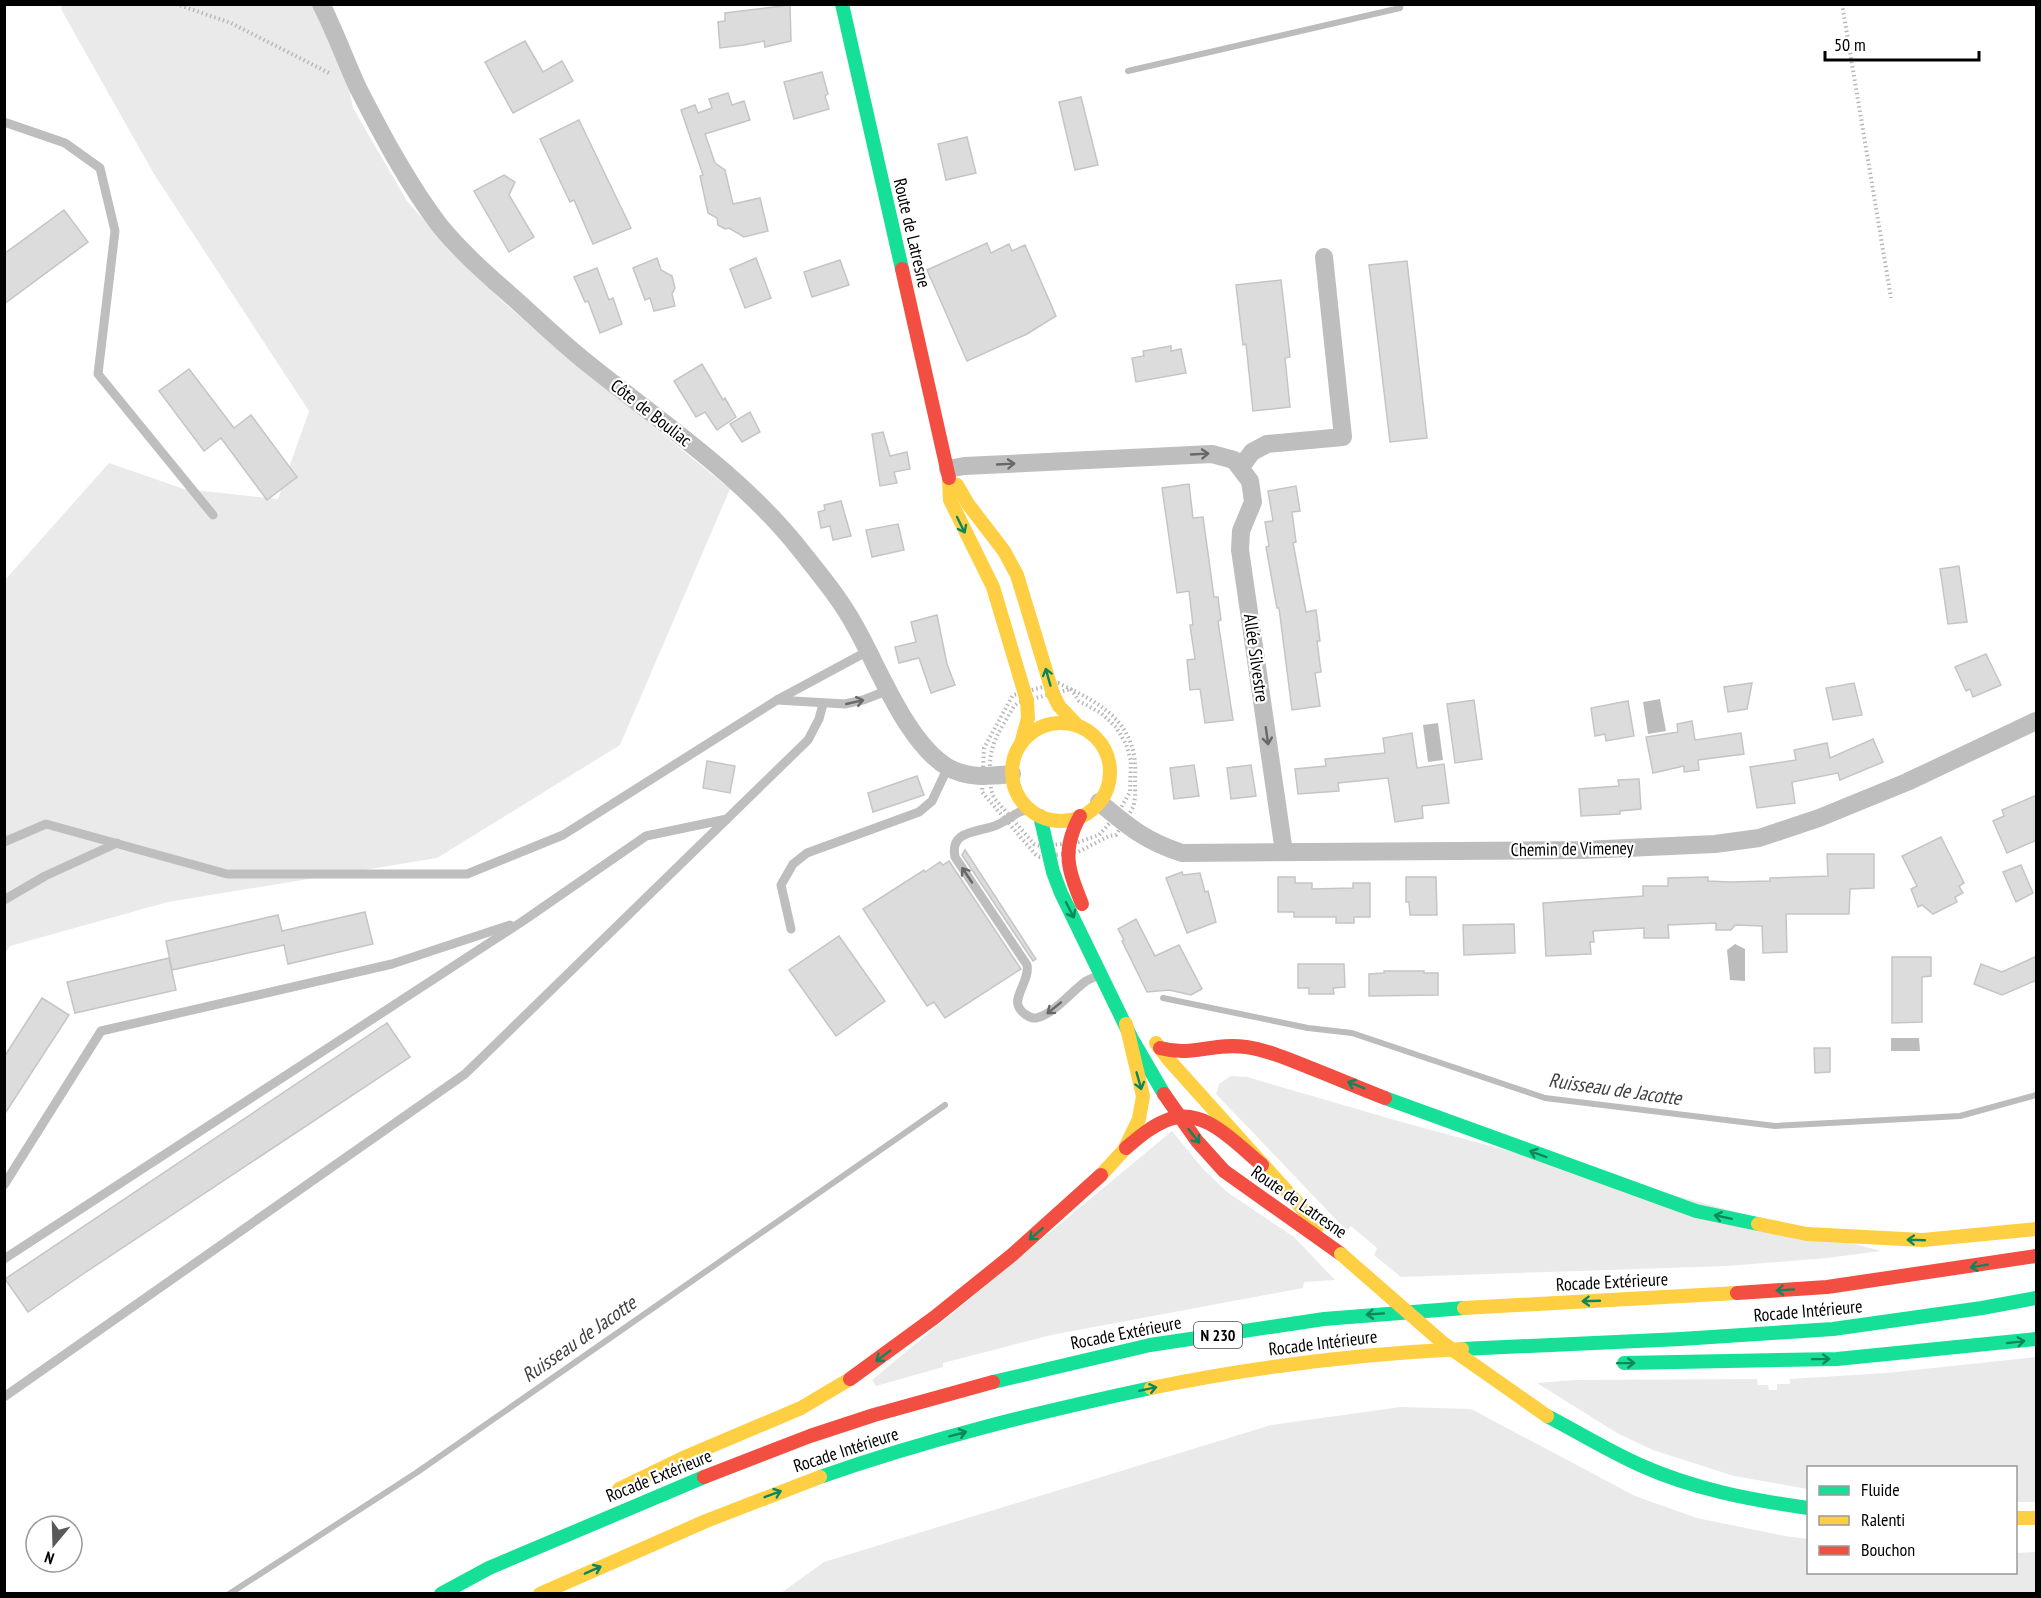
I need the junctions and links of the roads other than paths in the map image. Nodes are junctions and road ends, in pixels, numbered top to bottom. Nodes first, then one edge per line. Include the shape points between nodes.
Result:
1 (321, 4) edge
2 (842, 4) edge
3 (4, 122) edge
4 (1324, 257) dead end
5 (1241, 467) junction
6 (948, 469) junction
7 (213, 515) dead end
8 (995, 538) junction
9 (975, 551) junction
10 (868, 651) junction
11 (889, 690) junction
12 (777, 700) junction
13 (823, 704) junction
14 (2037, 722) edge
15 (1078, 726) junction
16 (1020, 744) junction
17 (948, 767) junction
18 (1012, 774) junction
19 (1099, 802) junction
20 (1035, 812) junction
21 (1080, 816) junction
22 (727, 819) junction
23 (4, 842) edge
24 (117, 843) junction
25 (1284, 852) junction
26 (4, 900) edge
27 (524, 921) junction
28 (791, 929) dead end
29 (1101, 974) junction
30 (1130, 1004) dead end
31 (1126, 1024) junction
32 (1149, 1034) dead end
33 (1160, 1048) junction
34 (1178, 1116) junction
35 (1124, 1150) junction
36 (1263, 1165) junction
37 (4, 1185) edge
38 (2037, 1229) edge
39 (1341, 1254) junction
40 (2037, 1256) edge
41 (4, 1259) edge
42 (2037, 1298) edge
43 (2037, 1339) edge
44 (1572, 1344) junction
45 (4, 1397) edge
46 (608, 1494) dead end
47 (1807, 1508) edge
48 (2017, 1518) edge
49 (2037, 1518) edge
50 (514, 1543) dead end
51 (489, 1568) junction
52 (441, 1593) edge
53 (540, 1593) edge

1 - 10 street, Côte de Bouliac via 359,88 413,188 442,229 580,357 714,463 768,513 838,599
2 - 6 main road, Route de Latresne
3 - 7 lane via 65,142 100,168 115,231 99,374
4 - 5 street via 1343,437 1267,444 1252,452
6 -> 5 street via 1212,454 1234,460
5 -> 25 street, Allée Silvestre via 1250,481 1253,502 1241,531 1240,550
6 - 8 main road, Route de Latresne via 968,504
6 -> 9 main road, Route de Latresne via 950,500
8 - 9 street
15 -> 8 main road, Route de Latresne via 1059,706 1017,575
9 - 16 main road, Route de Latresne via 993,587 1024,691 1028,718
10 - 11 street, Côte de Bouliac
10 - 12 lane
13 -> 11 lane via 854,702
11 - 17 street, Côte de Bouliac via 921,742
12 - 13 lane
12 - 24 lane via 563,836 467,874 227,874
13 - 22 lane via 808,740
14 - 25 street, Chemin de Vimeney via 1907,782 1759,838 1715,844 1582,850
15 - 16 main road via 1046,725
15 - 19 main road via 1102,744 1108,759 1109,781
16 - 18 main road
17 - 18 street, Côte de Bouliac via 970,776
17 - 28 lane via 932,801 919,812 807,853 793,864 781,885
18 - 20 main road via 1017,793
19 - 21 main road
19 - 25 street, Chemin de Vimeney via 1157,844 1182,853
20 - 21 main road via 1056,820
20 -> 29 main road, Route de Latresne via 1061,893
29 -> 20 lane via 1086,981 1046,1014 1029,1017 1017,1001 1029,972 1027,965 955,857 957,841 965,834 999,825 1016,812
21 - 30 main road via 1068,844 1076,888
22 - 27 lane via 646,836
22 - 45 lane via 465,1074
23 - 24 lane via 46,824
24 - 26 lane
27 - 37 lane via 392,963 101,1031
27 - 41 lane
29 - 31 main road, Route de Latresne
31 - 34 main road, Route de Latresne
31 -> 35 main road via 1143,1095 1139,1119
32 - 33 main road, Route de Latresne
33 - 36 main road, Route de Latresne
38 -> 33 main road via 1923,1240 1785,1230 1696,1211 1248,1047 1220,1045 1190,1052
34 - 35 main road via 1163,1121
34 - 36 main road via 1203,1119
34 -> 39 main road, Route de Latresne via 1224,1171
35 -> 46 main road via 1012,1255 856,1376 801,1407
36 - 39 main road, Route de Latresne
39 - 47 main road, bridge via 1443,1343 1547,1416 1641,1465 1696,1486
40 -> 51 main road, Rocade Extérieure / N 230 via 1827,1287 1334,1318 1150,1345 1030,1372 810,1436 692,1480
42 - 44 main road, Rocade Intérieure / N 230 via 1833,1329
44 -> 43 main road via 1609,1361 1837,1359
53 -> 44 main road, Rocade Intérieure / N 230 via 799,1484 891,1452 1047,1410 1267,1368 1396,1352
48 - 49 main road
50 - 51 main road
51 - 52 main road, Rocade Extérieure / N 230

